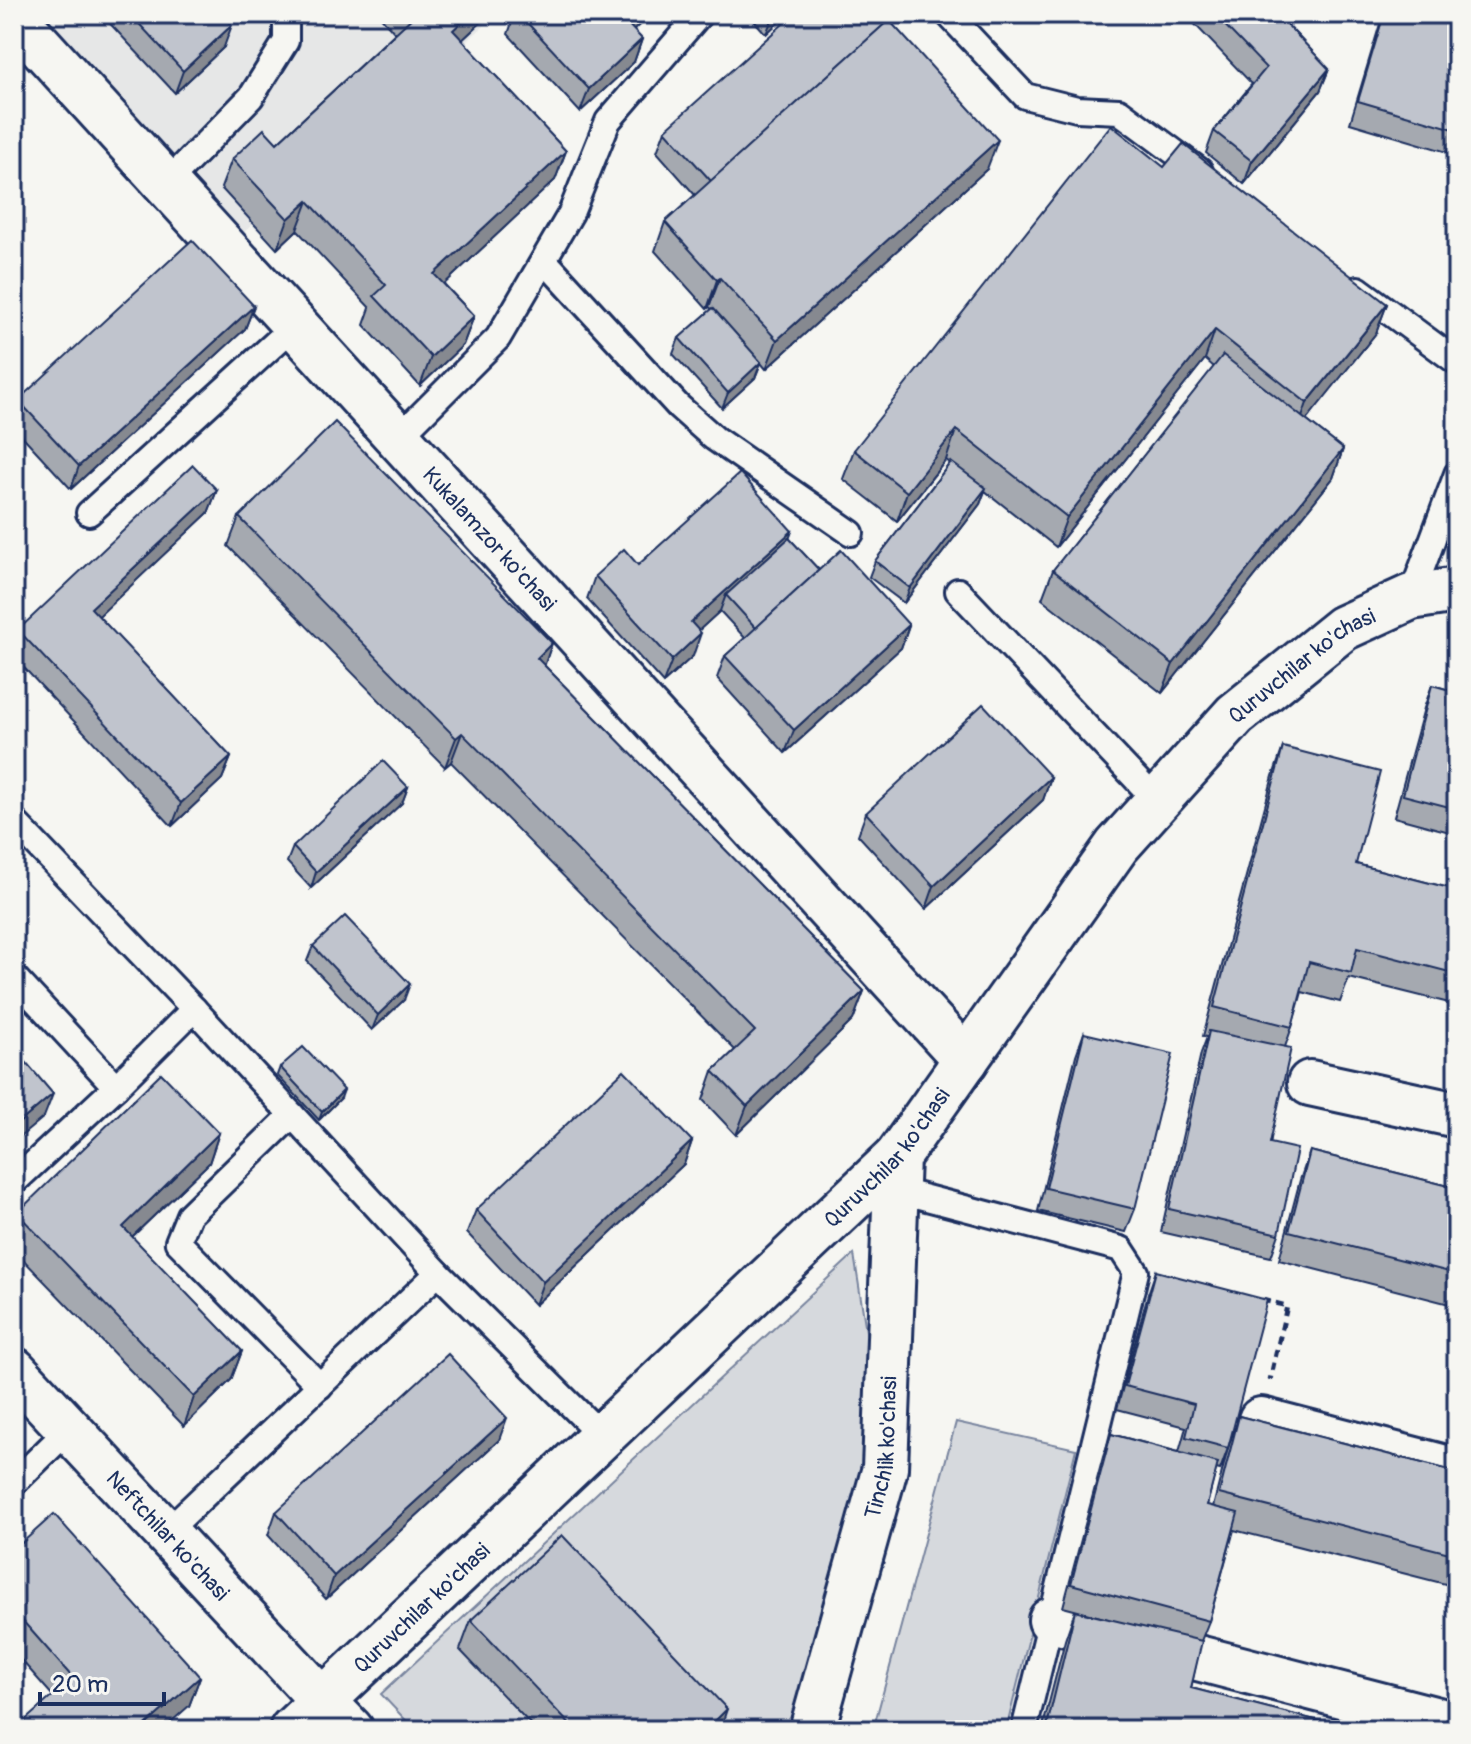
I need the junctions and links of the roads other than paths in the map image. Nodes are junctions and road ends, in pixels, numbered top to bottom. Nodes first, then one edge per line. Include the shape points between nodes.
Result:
1 (286, 14) edge
2 (700, 14) edge
3 (948, 14) edge
4 (14, 17) edge
5 (166, 184) junction
6 (1219, 185) edge
7 (544, 260) junction
8 (1344, 278) edge
9 (295, 325) junction
10 (1457, 362) edge
11 (398, 438) junction
12 (1457, 474) edge
13 (89, 513) dead end
14 (851, 533) dead end
15 (1457, 590) edge
16 (958, 591) dead end
17 (1411, 597) junction
18 (1157, 801) junction
19 (14, 821) edge
20 (14, 977) edge
21 (194, 1009) junction
22 (966, 1060) junction
23 (1310, 1083) dead end
24 (116, 1087) junction
25 (292, 1115) junction
26 (1457, 1115) edge
27 (897, 1173) junction
28 (14, 1182) edge
29 (438, 1273) junction
30 (14, 1370) edge
31 (320, 1386) junction
32 (1261, 1420) edge
33 (69, 1429) junction
34 (602, 1436) junction
35 (1457, 1471) edge
36 (14, 1483) edge
37 (166, 1532) junction
38 (1051, 1620) junction
39 (322, 1720) edge
40 (1457, 1725) edge
41 (812, 1730) edge
42 (1024, 1730) edge

1 - 5 lane via 286,41 251,97
2 - 7 lane via 608,121 571,213
3 - 6 lane via 1025,96 1077,109 1119,111
4 - 5 street, Kukalamzor ko'chasi
5 - 9 street, Kukalamzor ko'chasi
7 - 11 lane via 498,338
7 - 14 lane via 678,406
8 - 10 lane
9 - 11 street, Kukalamzor ko'chasi
9 - 13 lane
11 - 22 street, Kukalamzor ko'chasi
12 - 17 lane
15 - 17 street, Quruvchilar ko'chasi
16 - 18 lane
17 - 18 street, Quruvchilar ko'chasi via 1343,628 1235,715
18 - 22 street, Quruvchilar ko'chasi via 1117,846
19 - 21 lane
20 - 24 lane
21 - 24 lane
21 - 25 lane
22 - 27 street, Quruvchilar ko'chasi
23 - 26 street
24 - 28 lane
25 - 29 lane
25 - 31 lane via 189,1215 178,1242
27 - 34 street, Quruvchilar ko'chasi
27 - 38 lane via 1121,1249 1136,1272
27 - 41 street, Tinchlik ko'chasi via 885,1468
29 - 31 lane
29 - 34 lane
30 - 33 street, Neftchilar ko'chasi
31 - 37 lane
32 - 35 street
33 - 36 lane
33 - 37 street, Neftchilar ko'chasi
34 - 39 street, Quruvchilar ko'chasi
37 - 39 street, Neftchilar ko'chasi
38 - 40 street
38 - 42 lane

